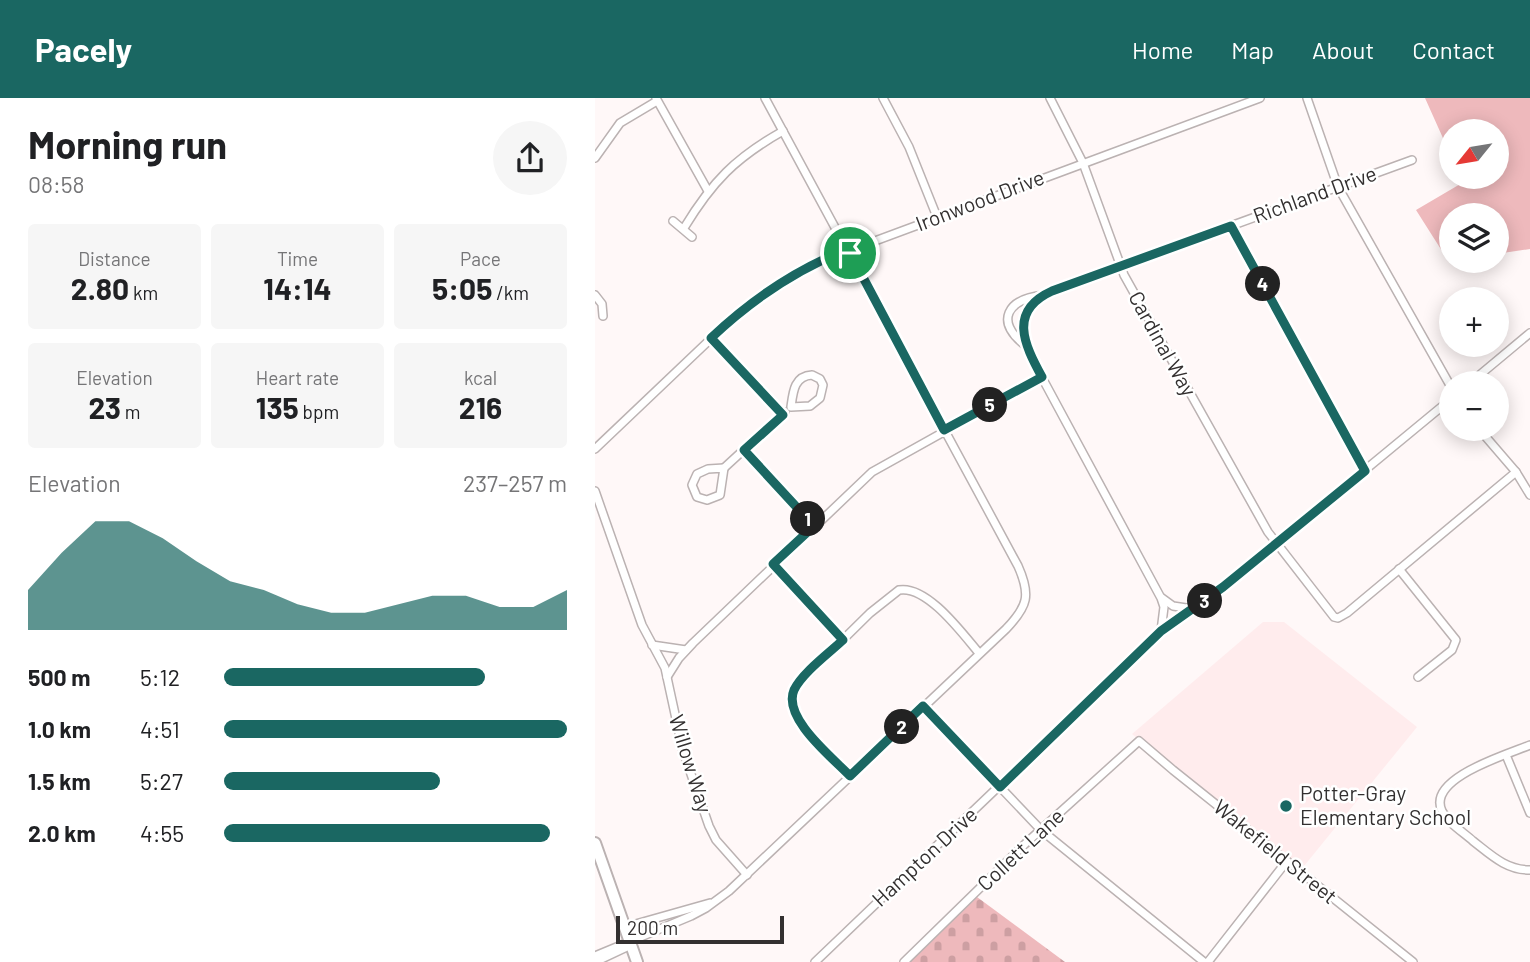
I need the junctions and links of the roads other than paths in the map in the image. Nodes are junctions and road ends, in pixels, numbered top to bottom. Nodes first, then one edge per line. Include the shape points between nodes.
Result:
1 (765, 98) edge
2 (883, 98) edge
3 (1050, 98) edge
4 (1260, 98) edge
5 (1307, 98) edge
6 (656, 99) edge
7 (783, 131) junction
8 (595, 158) edge
9 (1412, 160) dead end
10 (1083, 163) junction
11 (1338, 187) junction
12 (708, 191) junction
13 (936, 217) junction
14 (673, 221) dead end
15 (1231, 226) junction
16 (684, 228) junction
17 (692, 237) dead end
18 (848, 249) junction
19 (1120, 266) junction
20 (1045, 294) junction
21 (595, 295) edge
22 (604, 316) dead end
23 (1530, 333) edge
24 (711, 338) junction
25 (1027, 346) junction
26 (1442, 371) edge
27 (1484, 371) edge
28 (1042, 377) junction
29 (791, 407) junction
30 (1439, 409) edge
31 (783, 415) junction
32 (944, 430) junction
33 (1489, 441) edge
34 (595, 449) edge
35 (744, 450) junction
36 (724, 468) junction
37 (1365, 471) junction
38 (1516, 472) junction
39 (595, 491) edge
40 (1530, 495) edge
41 (814, 526) junction
42 (1276, 544) junction
43 (773, 564) junction
44 (1399, 569) junction
45 (1161, 597) junction
46 (1194, 609) junction
47 (1161, 631) junction
48 (843, 640) junction
49 (652, 645) junction
50 (686, 650) junction
51 (979, 653) junction
52 (667, 677) junction
53 (1418, 677) dead end
54 (923, 706) junction
55 (1139, 741) joint
56 (1530, 745) edge
57 (1506, 755) junction
58 (850, 776) junction
59 (1000, 787) junction
60 (1530, 813) edge
61 (1041, 830) junction
62 (595, 843) edge
63 (1287, 861) junction
64 (1530, 870) edge
65 (747, 875) junction
66 (714, 902) junction
67 (625, 927) junction
68 (630, 943) junction
69 (595, 956) edge
70 (595, 962) edge
71 (637, 962) edge
72 (815, 962) edge
73 (904, 962) edge
74 (1206, 962) edge
75 (1413, 962) edge

1 - 7 street
2 - 13 street via 909,147
3 - 10 street, Cardinal Way
4 - 10 street, Ironwood Drive
5 - 11 street
6 - 8 street via 620,123
6 - 12 street
7 - 12 street via 736,162
7 - 18 street
9 - 11 street, Richland Drive
10 - 13 street, Ironwood Drive
10 - 19 street, Cardinal Way
11 - 15 street, Richland Drive
11 - 26 street
12 - 16 street
13 - 18 street, Ironwood Drive
14 - 16 street
15 - 19 street, Richland Drive
15 - 37 street
16 - 17 street
18 - 24 street, Ironwood Drive via 806,268 746,305
18 - 32 street
19 - 20 street, Richland Drive
19 - 42 street, Cardinal Way
20 - 25 street, Richland Drive via 1027,311 1023,325
20 - 25 street via 1019,300 1009,312 1013,334
21 - 22 street
23 - 27 street
24 - 31 street
24 - 34 street, Ironwood Drive
25 - 28 street
28 - 32 street
28 - 45 street
29 - 29 street via 818,402 824,388 820,379 808,375 800,379
29 - 31 street
30 - 37 street, Hampton Drive
31 - 35 street
32 - 41 street via 880,466
32 - 51 street via 1027,589 1025,605 1013,622
33 - 38 street
35 - 36 street
35 - 41 street
36 - 36 street via 697,474 692,485 697,497 707,500 720,495
37 - 42 street, Hampton Drive
38 - 40 street
38 - 44 street
39 - 49 street, Willow Way
41 - 43 street
42 - 44 street, Cardinal Way via 1337,618
42 - 46 street, Hampton Drive
43 - 48 street
43 - 50 street
44 - 53 street via 1456,640 1452,650
45 - 46 street via 1174,606
45 - 47 street
46 - 47 street, Hampton Drive
47 - 59 street, Hampton Drive
48 - 51 street via 893,593 909,589 925,597
48 - 58 street via 796,687 792,704 799,721
49 - 50 street
49 - 52 street, Willow Way
50 - 52 street
51 - 54 street
52 - 65 street, Willow Way via 683,751 709,827
54 - 58 street
54 - 59 street
55 - 61 street, Collett Lane
55 - 63 street, Wakefield Street
56 - 57 street
57 - 60 street
57 - 64 street via 1453,780 1441,796 1440,808 1502,863
58 - 65 street
59 - 61 street
59 - 72 street, Hampton Drive
61 - 73 street, Collett Lane
61 - 74 street
62 - 67 main road
63 - 74 street
63 - 75 street, Wakefield Street
65 - 66 street
66 - 67 street
66 - 68 street
67 - 68 main road
68 - 69 street
68 - 70 street
68 - 71 main road

